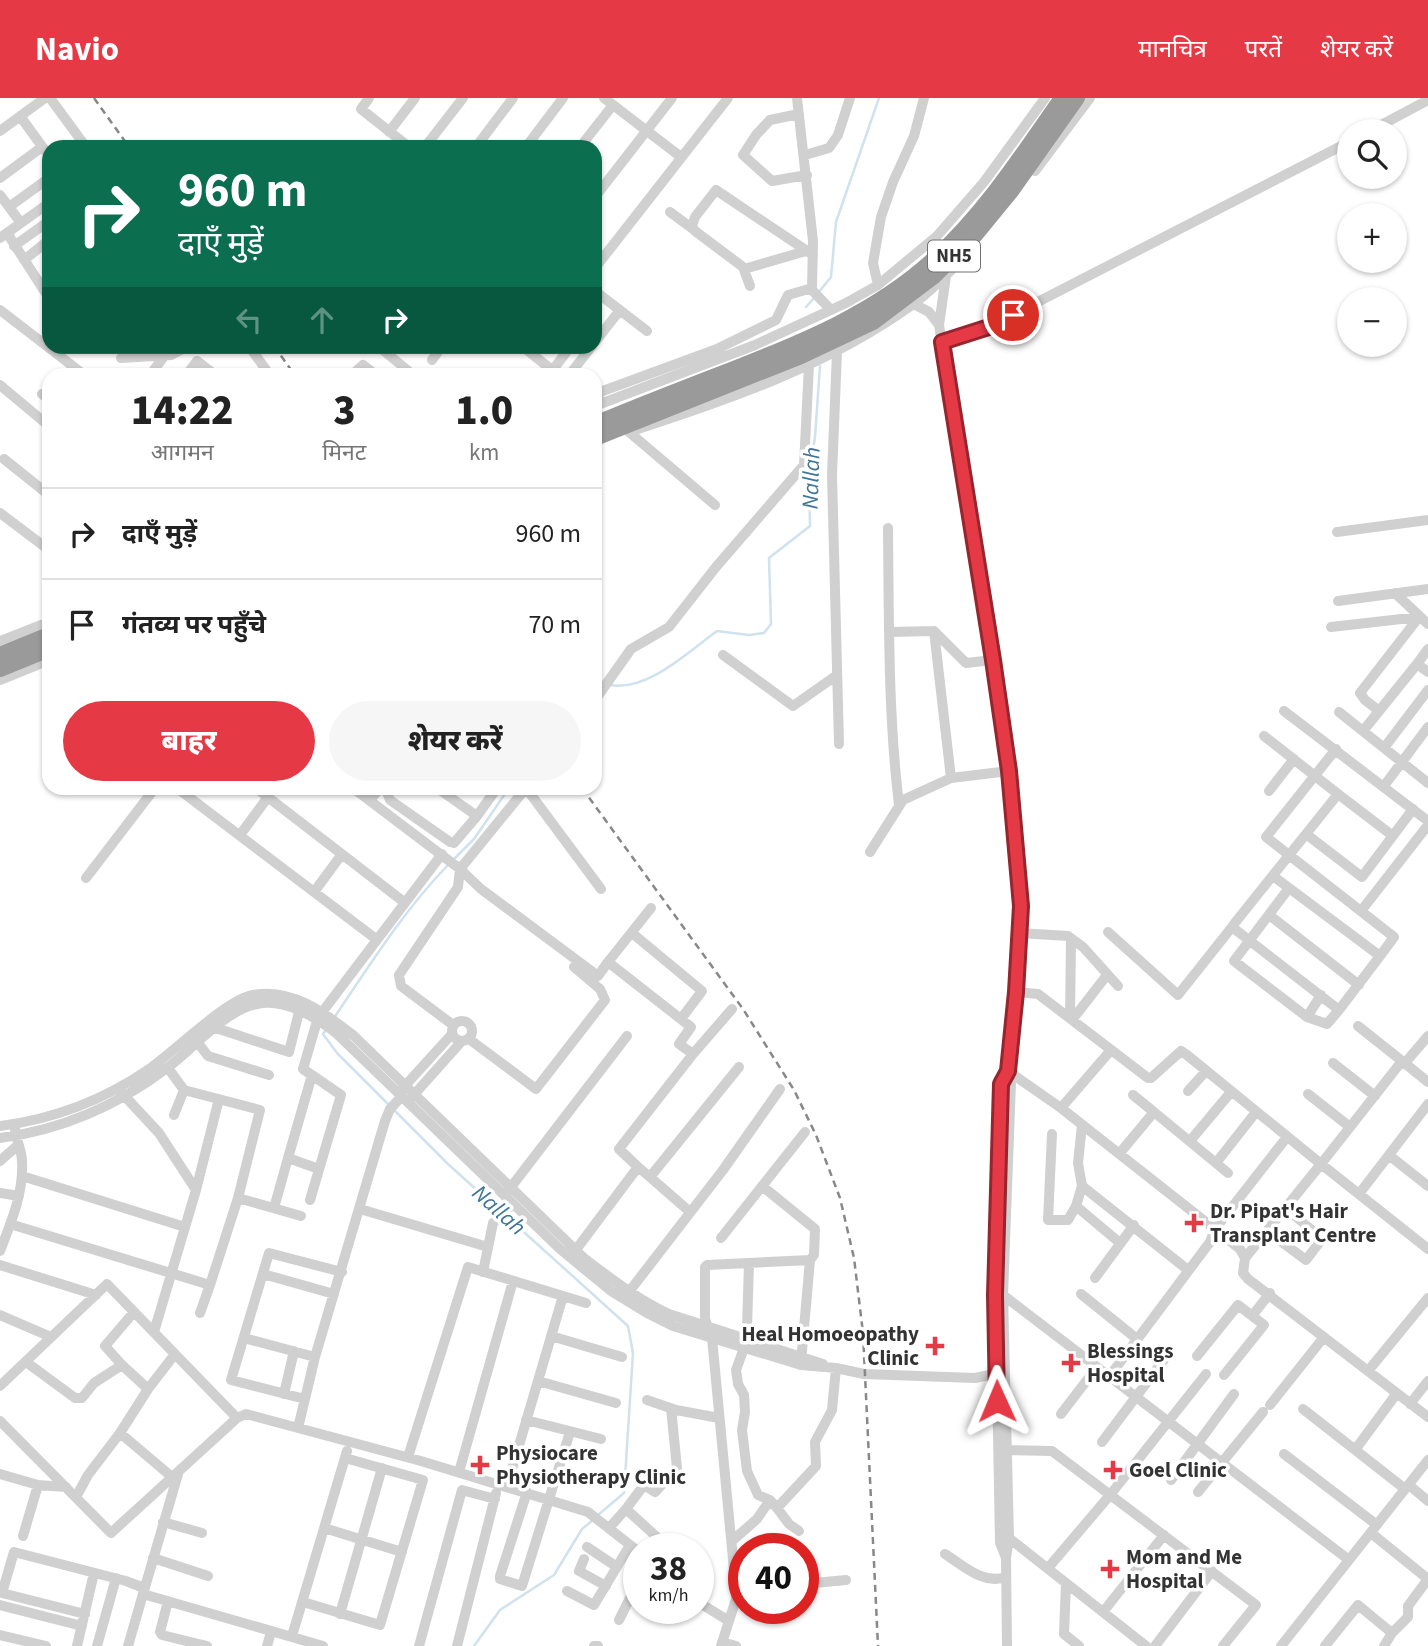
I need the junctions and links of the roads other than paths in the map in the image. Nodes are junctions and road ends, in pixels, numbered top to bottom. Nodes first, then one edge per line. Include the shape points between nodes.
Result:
1 (48, 98) edge
2 (369, 98) edge
3 (415, 98) edge
4 (463, 98) edge
5 (513, 98) edge
6 (562, 98) edge
7 (672, 98) edge
8 (728, 98) edge
9 (797, 98) edge
10 (850, 98) edge
11 (924, 98) edge
12 (1045, 98) edge
13 (1062, 98) edge
14 (1077, 98) edge
15 (1090, 98) edge
16 (1428, 100) edge
17 (614, 102) edge
18 (799, 114) junction
19 (20, 117) junction
20 (1392, 119) edge
21 (0, 131) edge
22 (647, 131) junction
23 (1046, 131) junction
24 (389, 132) junction
25 (81, 140) edge
26 (400, 140) edge
27 (430, 140) edge
28 (480, 140) edge
29 (531, 140) edge
30 (585, 140) edge
31 (42, 146) edge
32 (1337, 148) edge
33 (42, 153) edge
34 (805, 155) junction
35 (681, 157) junction
36 (807, 175) junction
37 (0, 177) edge
38 (42, 183) edge
39 (602, 188) edge
40 (0, 195) edge
41 (9, 207) junction
42 (42, 208) edge
43 (670, 212) dead end
44 (21, 223) junction
45 (42, 226) edge
46 (693, 229) junction
47 (3, 235) edge
48 (14, 246) junction
49 (42, 246) edge
50 (810, 253) junction
51 (602, 259) edge
52 (24, 260) junction
53 (744, 269) junction
54 (946, 276) junction
55 (42, 282) edge
56 (39, 284) junction
57 (878, 285) junction
58 (750, 286) dead end
59 (42, 288) edge
60 (812, 289) junction
61 (602, 296) edge
62 (914, 304) junction
63 (827, 307) junction
64 (0, 310) edge
65 (620, 310) junction
66 (939, 325) junction
67 (647, 331) dead end
68 (602, 333) edge
69 (42, 342) edge
70 (942, 342) junction
71 (837, 352) junction
72 (720, 353) junction
73 (57, 354) edge
74 (173, 354) edge
75 (388, 354) edge
76 (436, 354) edge
77 (532, 354) edge
78 (585, 354) edge
79 (164, 355) junction
80 (121, 358) dead end
81 (432, 360) dead end
82 (809, 365) junction
83 (75, 368) edge
84 (154, 368) edge
85 (192, 368) edge
86 (206, 368) edge
87 (405, 368) edge
88 (550, 368) edge
89 (575, 368) edge
90 (0, 385) edge
91 (602, 402) edge
92 (42, 420) edge
93 (602, 421) edge
94 (629, 432) junction
95 (602, 435) edge
96 (602, 444) edge
97 (4, 459) dead end
98 (42, 489) edge
99 (715, 505) dead end
100 (0, 513) edge
101 (1428, 520) edge
102 (888, 528) dead end
103 (1337, 532) dead end
104 (42, 542) edge
105 (1428, 589) edge
106 (1395, 593) junction
107 (1338, 601) dead end
108 (1423, 620) edge
109 (42, 625) edge
110 (1331, 627) dead end
111 (934, 631) junction
112 (890, 632) junction
113 (42, 638) edge
114 (0, 640) edge
115 (1428, 649) edge
116 (42, 652) edge
117 (0, 655) edge
118 (723, 655) dead end
119 (993, 660) junction
120 (42, 663) edge
121 (1417, 664) junction
122 (0, 669) edge
123 (1428, 672) edge
124 (837, 675) junction
125 (0, 680) edge
126 (602, 690) edge
127 (1428, 690) edge
128 (1378, 709) junction
129 (1284, 711) dead end
130 (1339, 712) dead end
131 (1428, 727) edge
132 (1363, 731) junction
133 (1265, 736) dead end
134 (839, 744) dead end
135 (1384, 748) junction
136 (1336, 749) junction
137 (1294, 759) junction
138 (1402, 762) junction
139 (1009, 771) junction
140 (1315, 775) junction
141 (951, 778) junction
142 (1427, 780) edge
143 (1384, 786) junction
144 (1269, 791) dead end
145 (1338, 794) junction
146 (150, 795) edge
147 (186, 795) edge
148 (265, 795) edge
149 (363, 795) edge
150 (374, 795) edge
151 (388, 795) edge
152 (447, 795) edge
153 (491, 795) edge
154 (520, 795) edge
155 (531, 795) edge
156 (268, 797) junction
157 (370, 800) junction
158 (899, 806) junction
159 (1413, 809) junction
160 (477, 816) junction
161 (417, 819) junction
162 (1428, 823) edge
163 (408, 829) junction
164 (1306, 834) junction
165 (240, 835) junction
166 (1393, 835) junction
167 (870, 852) dead end
168 (342, 854) junction
169 (442, 854) junction
170 (1289, 855) junction
171 (460, 869) junction
172 (1273, 876) junction
173 (1362, 877) junction
174 (86, 878) dead end
175 (1289, 888) junction
176 (601, 889) dead end
177 (1378, 889) junction
178 (314, 892) junction
179 (1256, 897) junction
180 (404, 902) junction
181 (652, 908) dead end
182 (1361, 911) junction
183 (1271, 913) junction
184 (1232, 927) junction
185 (1108, 932) dead end
186 (632, 933) junction
187 (1019, 933) junction
188 (376, 939) junction
189 (1071, 939) junction
190 (1250, 940) junction
191 (1380, 956) junction
192 (608, 962) junction
193 (574, 967) dead end
194 (1107, 975) junction
195 (1359, 985) junction
196 (1118, 986) dead end
197 (1016, 992) junction
198 (1321, 995) junction
199 (732, 1009) dead end
200 (1339, 1010) junction
201 (299, 1012) junction
202 (1307, 1017) junction
203 (681, 1019) junction
204 (1071, 1019) junction
205 (327, 1021) junction
206 (1358, 1026) dead end
207 (216, 1028) junction
208 (459, 1035) junction
209 (628, 1036) dead end
210 (1428, 1036) edge
211 (198, 1043) junction
212 (1111, 1050) junction
213 (693, 1054) junction
214 (1404, 1062) junction
215 (1333, 1063) dead end
216 (739, 1067) dead end
217 (167, 1068) junction
218 (1008, 1071) junction
219 (1206, 1071) junction
220 (269, 1075) dead end
221 (312, 1075) junction
222 (1428, 1082) edge
223 (780, 1089) dead end
224 (184, 1090) junction
225 (1188, 1091) dead end
226 (121, 1092) junction
227 (1231, 1092) junction
228 (1308, 1094) dead end
229 (405, 1095) junction
230 (1133, 1095) dead end
231 (1375, 1096) junction
232 (219, 1099) junction
233 (1428, 1104) edge
234 (1061, 1108) junction
235 (1154, 1112) junction
236 (1256, 1112) junction
237 (174, 1115) dead end
238 (1082, 1125) junction
239 (0, 1126) edge
240 (1350, 1127) junction
241 (805, 1132) dead end
242 (1052, 1134) dead end
243 (16, 1135) junction
244 (1287, 1137) junction
245 (0, 1138) edge
246 (1190, 1142) junction
247 (1119, 1154) junction
248 (1390, 1156) junction
249 (288, 1158) junction
250 (0, 1161) edge
251 (1216, 1163) junction
252 (1321, 1164) junction
253 (638, 1167) junction
254 (319, 1169) junction
255 (1228, 1173) dead end
256 (22, 1176) junction
257 (650, 1177) junction
258 (762, 1186) junction
259 (1082, 1186) junction
260 (1428, 1186) edge
261 (196, 1190) junction
262 (0, 1193) edge
263 (1359, 1194) junction
264 (19, 1196) junction
265 (509, 1197) junction
266 (239, 1198) junction
267 (310, 1200) dead end
268 (1076, 1206) junction
269 (274, 1208) junction
270 (1286, 1208) junction
271 (360, 1209) junction
272 (690, 1212) junction
273 (302, 1216) dead end
274 (10, 1224) junction
275 (1134, 1225) junction
276 (185, 1227) junction
277 (1215, 1229) junction
278 (1267, 1231) junction
279 (721, 1238) dead end
280 (1120, 1243) junction
281 (488, 1247) junction
282 (1428, 1249) edge
283 (0, 1251) edge
284 (573, 1254) junction
285 (1245, 1258) junction
286 (810, 1260) junction
287 (749, 1263) junction
288 (0, 1265) edge
289 (1188, 1270) junction
290 (342, 1272) junction
291 (483, 1272) junction
292 (172, 1274) junction
293 (263, 1274) junction
294 (1095, 1278) dead end
295 (513, 1281) junction
296 (210, 1285) junction
297 (1270, 1293) junction
298 (334, 1294) junction
299 (1081, 1294) dead end
300 (96, 1295) junction
301 (1003, 1295) junction
302 (563, 1296) junction
303 (626, 1296) junction
304 (1427, 1298) edge
305 (586, 1303) dead end
306 (134, 1312) junction
307 (200, 1314) dead end
308 (0, 1315) edge
309 (1252, 1316) junction
310 (707, 1326) junction
311 (154, 1332) junction
312 (551, 1336) junction
313 (51, 1337) junction
314 (1324, 1337) junction
315 (244, 1338) junction
316 (712, 1338) junction
317 (1137, 1339) junction
318 (745, 1344) junction
319 (294, 1351) junction
320 (175, 1353) junction
321 (1197, 1356) dead end
322 (315, 1357) junction
323 (622, 1357) dead end
324 (1166, 1357) dead end
325 (801, 1360) junction
326 (26, 1362) junction
327 (122, 1365) junction
328 (1097, 1367) junction
329 (836, 1368) junction
330 (1368, 1371) junction
331 (1000, 1373) junction
332 (1206, 1374) dead end
333 (1224, 1375) dead end
334 (1109, 1377) junction
335 (231, 1380) junction
336 (538, 1381) junction
337 (1428, 1381) edge
338 (0, 1387) edge
339 (148, 1389) junction
340 (1397, 1393) junction
341 (284, 1394) junction
342 (1234, 1394) dead end
343 (215, 1395) junction
344 (1135, 1397) junction
345 (305, 1399) junction
346 (647, 1400) dead end
347 (616, 1403) dead end
348 (1410, 1404) junction
349 (671, 1408) junction
350 (1303, 1409) dead end
351 (1062, 1414) dead end
352 (237, 1418) junction
353 (719, 1418) junction
354 (1428, 1418) edge
355 (526, 1420) junction
356 (1168, 1420) junction
357 (0, 1421) edge
358 (298, 1428) junction
359 (570, 1432) junction
360 (120, 1433) junction
361 (601, 1439) dead end
362 (349, 1442) junction
363 (1102, 1442) dead end
364 (1197, 1443) junction
365 (1006, 1450) junction
366 (1355, 1450) junction
367 (1284, 1454) dead end
368 (408, 1457) junction
369 (345, 1458) junction
370 (1428, 1460) edge
371 (1221, 1462) junction
372 (382, 1468) junction
373 (463, 1473) junction
374 (0, 1474) edge
375 (175, 1474) junction
376 (1171, 1480) dead end
377 (37, 1485) junction
378 (503, 1485) junction
379 (66, 1487) junction
380 (1407, 1487) junction
381 (462, 1490) junction
382 (1198, 1492) dead end
383 (527, 1493) junction
384 (1110, 1495) junction
385 (76, 1497) junction
386 (495, 1499) junction
387 (550, 1499) junction
388 (1428, 1501) edge
389 (774, 1504) junction
390 (626, 1509) junction
391 (163, 1522) junction
392 (605, 1525) junction
393 (324, 1528) junction
394 (1374, 1529) junction
395 (799, 1531) dead end
396 (202, 1533) dead end
397 (652, 1533) edge
398 (731, 1533) edge
399 (741, 1533) edge
400 (1164, 1535) junction
401 (23, 1536) dead end
402 (1009, 1538) junction
403 (362, 1540) junction
404 (623, 1540) edge
405 (587, 1547) dead end
406 (401, 1552) junction
407 (945, 1554) dead end
408 (153, 1558) junction
409 (1006, 1558) junction
410 (584, 1559) dead end
411 (1349, 1560) junction
412 (623, 1561) edge
413 (617, 1567) junction
414 (1048, 1568) junction
415 (1212, 1571) junction
416 (94, 1573) junction
417 (208, 1576) dead end
418 (1006, 1577) junction
419 (1428, 1579) edge
420 (121, 1580) junction
421 (846, 1580) dead end
422 (819, 1583) edge
423 (1066, 1583) junction
424 (606, 1586) junction
425 (144, 1588) junction
426 (567, 1591) dead end
427 (1, 1596) edge
428 (168, 1601) junction
429 (303, 1602) junction
430 (0, 1605) edge
431 (623, 1612) edge
432 (1102, 1612) junction
433 (85, 1614) junction
434 (340, 1614) junction
435 (619, 1620) dead end
436 (728, 1624) edge
437 (82, 1626) junction
438 (271, 1632) junction
439 (1392, 1633) junction
440 (0, 1635) edge
441 (292, 1636) junction
442 (721, 1644) edge
443 (1076, 1645) edge
444 (46, 1646) edge
445 (77, 1646) edge
446 (97, 1646) edge
447 (128, 1646) edge
448 (207, 1646) edge
449 (267, 1646) edge
450 (323, 1646) edge
451 (419, 1646) edge
452 (457, 1646) edge
453 (736, 1646) edge
454 (1007, 1646) edge
455 (1146, 1646) edge
456 (1155, 1646) edge
457 (1223, 1646) edge
458 (1281, 1646) edge
459 (1325, 1646) edge
460 (1384, 1646) edge

1 - 19 street
1 - 25 street
2 - 24 street via 361,109
3 - 24 street
4 - 27 street
5 - 28 street
6 - 29 street
7 - 22 street
8 - 35 street
9 - 18 street
10 - 34 street via 829,148
11 - 57 street via 881,218 873,263
12 - 57 street via 984,182 937,236
13 - 23 highway, NH5
14 - 23 highway, NH5
15 - 54 street via 986,234
16 - 20 street
17 - 22 street
17 - 30 street
18 - 34 street
18 - 36 street via 769,120 743,155 772,181
19 - 21 street
19 - 31 street
22 - 35 street
22 - 39 street
23 - 93 highway, NH5 via 942,251 874,304 794,345
23 - 95 highway, NH5 via 976,234 933,276 873,322 802,356
24 - 26 street
32 - 70 street via 989,327
33 - 37 street
34 - 36 street
35 - 51 street
36 - 50 street
38 - 41 street
40 - 41 street
41 - 44 street
42 - 44 street
43 - 46 street
44 - 47 street
45 - 48 street
46 - 50 street via 692,223 716,190
46 - 53 street
47 - 48 street
48 - 52 street
49 - 52 street
50 - 53 street
50 - 60 street
52 - 56 street
53 - 58 street
54 - 62 street
54 - 66 street
55 - 56 street
56 - 59 street
57 - 63 street
60 - 63 street
60 - 72 street via 788,295 776,320
61 - 65 street
62 - 66 street via 929,312
62 - 71 street
63 - 72 street via 800,324
64 - 69 street
65 - 67 street
65 - 68 street
66 - 70 street
70 - 119 street
71 - 82 street
71 - 124 street via 832,475
72 - 91 street
73 - 83 street
74 - 79 street
75 - 87 street
76 - 81 street
77 - 88 street
78 - 89 street
79 - 80 street
79 - 84 street
82 - 94 street
82 - 126 street via 804,465 669,627 631,649
85 - 86 street via 197,361
90 - 92 street
94 - 96 street
94 - 99 street
97 - 98 street
100 - 104 street
101 - 103 street
102 - 112 street
105 - 106 street
106 - 107 street
106 - 108 street
108 - 110 street
108 - 128 street via 1360,693
109 - 114 street
111 - 112 street
111 - 119 street via 966,663
111 - 141 street
112 - 158 street
113 - 117 highway
115 - 121 street
116 - 122 highway
118 - 124 street via 793,706
119 - 139 street
120 - 125 street
121 - 123 street
121 - 128 street
124 - 134 street
127 - 135 street
128 - 132 street
129 - 136 street
130 - 132 street
131 - 138 street
132 - 135 street
133 - 137 street
135 - 138 street
136 - 140 street
136 - 143 street
137 - 140 street
137 - 144 street
138 - 142 street
138 - 143 street
139 - 141 street
139 - 187 street via 1021,906
140 - 145 street
140 - 170 street via 1266,837
141 - 158 street via 902,800
143 - 159 street
145 - 164 street
145 - 166 street
146 - 174 street
147 - 165 street
148 - 156 street
149 - 157 street
150 - 157 street
151 - 161 street
152 - 160 street
153 - 160 street
154 - 171 street
155 - 176 street
156 - 165 street
156 - 168 street
157 - 163 street
158 - 167 street
159 - 162 street
159 - 166 street
160 - 161 street via 454,843
161 - 163 street
162 - 177 street
163 - 169 street
164 - 170 street
164 - 173 street
165 - 178 street
166 - 173 street
168 - 178 street
168 - 180 street
169 - 171 street
169 - 180 street
170 - 172 street
170 - 182 street
171 - 192 street via 597,976
171 - 208 street via 458,887 399,975 401,986
172 - 175 street
172 - 179 street
173 - 177 street
175 - 183 street
175 - 191 street
177 - 182 street
178 - 188 street
179 - 183 street
179 - 184 street
180 - 188 street
181 - 186 street
182 - 191 street via 1394,937
183 - 190 street
183 - 195 street
184 - 185 street via 1178,995
184 - 190 street
186 - 192 street
186 - 203 street via 702,991
187 - 189 street
187 - 197 street
188 - 205 street
189 - 194 street
189 - 204 street
190 - 198 street
190 - 202 street via 1234,961
191 - 195 street
192 - 203 street
193 - 208 street via 600,989 605,1000 536,1089
194 - 196 street
194 - 204 street
195 - 200 street
197 - 204 street via 1038,995
197 - 218 street
198 - 200 street
198 - 202 street
199 - 213 street
200 - 202 street via 1327,1024
201 - 205 street
201 - 207 street via 286,1005 261,1003 235,1012
201 - 207 street via 289,1052
203 - 213 street via 691,1027 679,1044
204 - 212 street
205 - 221 street via 303,1069
205 - 226 street via 303,1002 275,994 242,997
205 - 229 street
206 - 214 street
207 - 211 street
208 - 229 street
209 - 265 street
210 - 214 street
211 - 217 street
211 - 220 street via 208,1056
212 - 219 street via 1148,1078 1181,1051
212 - 234 street
213 - 253 street via 619,1149
214 - 222 street
214 - 231 street
215 - 231 street
216 - 257 street
217 - 224 street
217 - 226 street
218 - 234 street
218 - 301 street
218 - 331 street via 1000,1097 995,1295
219 - 225 street
219 - 227 street
221 - 249 street
221 - 254 street via 341,1095
223 - 272 street
224 - 232 street
224 - 237 street
226 - 243 street via 92,1113
226 - 261 street via 159,1133
227 - 236 street
227 - 246 street
228 - 240 street
229 - 265 street
229 - 271 street via 390,1109
230 - 235 street
231 - 240 street
232 - 261 street
232 - 266 street via 260,1110
233 - 248 street
234 - 238 street
235 - 246 street
235 - 247 street
236 - 244 street
236 - 251 street
238 - 247 street
238 - 259 street via 1078,1163
239 - 243 street
240 - 252 street
241 - 258 street
242 - 268 street via 1048,1220 1068,1220
243 - 245 street
243 - 250 street
243 - 256 street
244 - 252 street
244 - 277 street
246 - 251 street
247 - 277 street
248 - 260 street
248 - 263 street
249 - 254 street
249 - 269 street
251 - 255 street
252 - 263 street
252 - 270 street
253 - 257 street
253 - 284 street
254 - 267 street
256 - 264 street
256 - 276 street
257 - 272 street
258 - 279 street
258 - 286 street via 813,1226 814,1255
259 - 268 street
259 - 275 street
261 - 276 street
262 - 264 street
263 - 282 street
264 - 274 street
265 - 281 street via 493,1223
265 - 284 street
265 - 284 street
266 - 269 street
266 - 296 street
268 - 280 street
269 - 273 street
270 - 278 street
270 - 278 street via 1322,1239 1306,1261
271 - 281 street
271 - 290 street
272 - 303 street
274 - 283 street
274 - 292 street
275 - 280 street
275 - 289 street
276 - 292 street
277 - 285 street via 1241,1249
277 - 289 street
278 - 285 street
280 - 294 street
281 - 291 street
284 - 303 street
285 - 297 street via 1243,1273
286 - 287 street
286 - 325 street
287 - 310 street via 705,1267
287 - 318 street
288 - 300 street
289 - 317 street
290 - 293 street via 269,1253
290 - 298 street
291 - 295 street
291 - 368 street via 468,1267
292 - 296 street
292 - 311 street
293 - 298 street
293 - 315 street
295 - 302 street
295 - 373 street
296 - 307 street
297 - 309 street
297 - 314 street
298 - 322 street
299 - 317 street
300 - 306 street via 107,1284
300 - 313 street
301 - 328 street
301 - 331 street
302 - 305 street
302 - 312 street
303 - 310 street
303 - 316 street via 662,1321
304 - 330 street
306 - 311 street
306 - 327 street via 105,1346
308 - 313 street
309 - 321 street via 1238,1305
309 - 333 street via 1264,1325
310 - 316 street
310 - 318 street
311 - 320 street
312 - 323 street
312 - 336 street
313 - 326 street
314 - 330 street
314 - 371 street
315 - 319 street
315 - 335 street
316 - 318 street
316 - 353 street
317 - 334 street
318 - 325 street
318 - 389 street via 736,1370 744,1395 747,1471 758,1495
319 - 322 street
319 - 341 street
320 - 339 street
320 - 343 street
322 - 345 street
324 - 344 street
325 - 329 street
326 - 327 street via 75,1398 82,1398 93,1383
326 - 338 street
327 - 339 street
328 - 334 street
328 - 351 street
329 - 331 street via 975,1378
329 - 389 street via 832,1410 815,1442 816,1466
330 - 340 street
331 - 365 street
331 - 409 street via 1000,1543
332 - 356 street
334 - 344 street
335 - 341 street
335 - 343 street
336 - 347 street
336 - 355 street
337 - 348 street
339 - 360 street
340 - 348 street
340 - 366 street
341 - 345 street
342 - 364 street
343 - 352 street
344 - 356 street
344 - 363 street
345 - 358 street
346 - 349 street
348 - 354 street
349 - 353 street
349 - 390 street via 677,1468 655,1492 644,1485
350 - 366 street
352 - 358 street via 246,1414
352 - 375 street
353 - 398 street
355 - 359 street
355 - 378 street
356 - 364 street
356 - 384 street
357 - 379 street
358 - 362 street
359 - 361 street
359 - 387 street
360 - 375 street
360 - 385 street
362 - 368 street
362 - 369 street
364 - 371 street
364 - 376 street
365 - 384 street via 1052,1451
365 - 402 street
366 - 380 street
367 - 394 street
368 - 373 street
369 - 372 street
369 - 393 street
370 - 380 street
371 - 382 street
371 - 411 street
372 - 403 street
372 - 406 street via 422,1480
373 - 378 street
373 - 381 street
374 - 377 street
375 - 385 street via 111,1533
375 - 391 street
377 - 379 street
377 - 401 street
378 - 383 street
378 - 386 street
379 - 385 street
380 - 388 street
380 - 394 street
381 - 386 street
381 - 451 street
383 - 387 street
383 - 387 street via 500,1576 518,1586 522,1586
384 - 400 street
384 - 414 street
386 - 452 street
387 - 392 street via 588,1512
389 - 395 street
389 - 399 street
390 - 392 street
390 - 397 street
391 - 396 street
391 - 408 street
392 - 404 street
393 - 403 street
393 - 429 street
394 - 411 street
394 - 419 street
400 - 415 street
400 - 432 street
402 - 409 street
402 - 414 street
403 - 406 street
403 - 434 street
405 - 413 street
406 - 434 street via 380,1625
407 - 418 street via 986,1580
408 - 417 street
408 - 425 street
409 - 418 street
410 - 424 street via 579,1571
411 - 458 street
412 - 413 street
413 - 424 street
414 - 423 street
415 - 456 street
415 - 457 street via 1256,1605
416 - 420 street
416 - 427 street via 14,1552
416 - 433 street
418 - 454 street
419 - 439 street via 1408,1606 1408,1617
420 - 425 street
420 - 446 street
421 - 422 street
423 - 432 street
423 - 443 street via 1063,1634
424 - 426 street via 594,1605
425 - 428 street
425 - 447 street
427 - 433 street
428 - 438 street
428 - 448 street via 162,1635
429 - 434 street
429 - 441 street
430 - 437 street
431 - 435 street
432 - 455 street
433 - 437 street
436 - 442 street
437 - 445 street
438 - 441 street
438 - 449 street
439 - 459 street via 1358,1605
439 - 460 street
440 - 444 street
441 - 450 street
442 - 453 street

